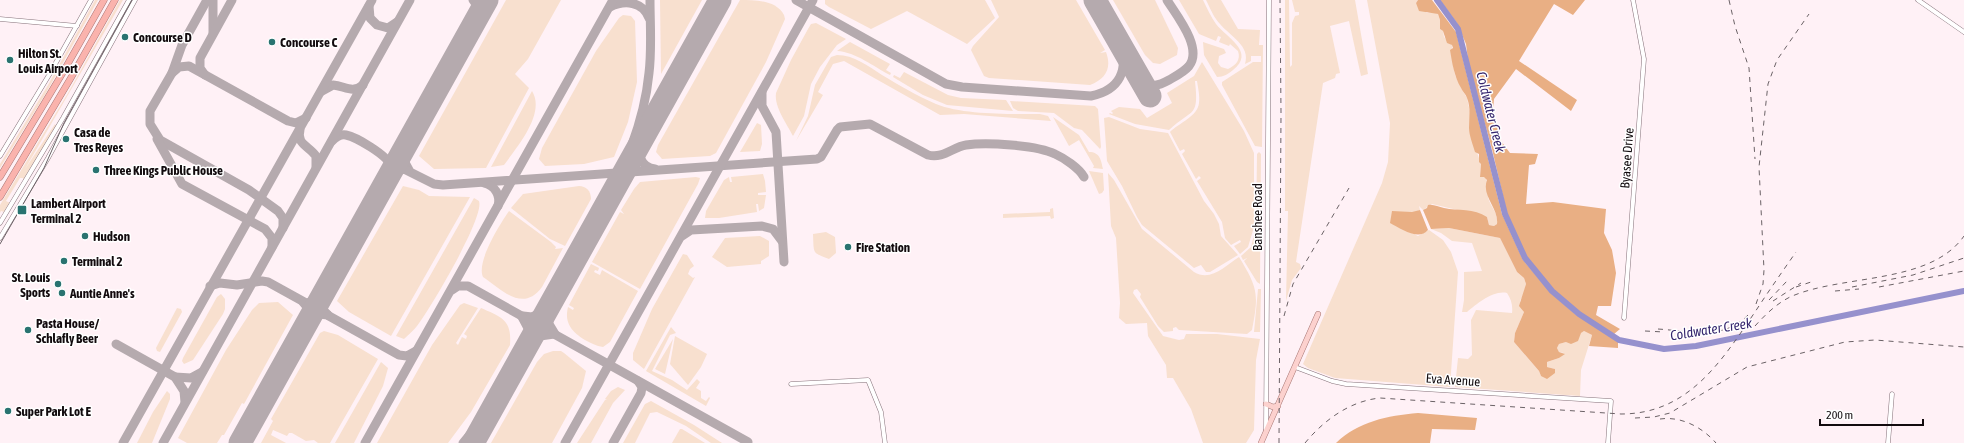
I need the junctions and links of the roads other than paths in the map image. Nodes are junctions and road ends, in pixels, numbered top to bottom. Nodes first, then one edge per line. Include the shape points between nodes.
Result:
1 (91, 0) edge
2 (104, 0) edge
3 (115, 0) edge
4 (129, 0) edge
5 (135, 0) edge
6 (1269, 0) edge
7 (1633, 0) edge
8 (1918, 0) edge
9 (0, 19) edge
10 (76, 26) junction
11 (1964, 32) edge
12 (0, 156) edge
13 (0, 177) edge
14 (0, 197) edge
15 (0, 223) edge
16 (0, 238) edge
17 (1318, 314) dead end
18 (1624, 318) dead end
19 (1296, 367) junction
20 (791, 384) dead end
21 (1892, 394) dead end
22 (1266, 404) junction
23 (1278, 406) junction
24 (1266, 433) junction
25 (886, 443) edge
26 (1261, 443) edge
27 (1608, 443) edge
28 (1888, 443) edge

1 - 10 street
2 - 13 highway
3 - 14 highway
4 - 15 street via 64,118
5 - 16 street via 48,158
6 - 22 street, Banshee Road
7 - 18 street, Byasee Drive via 1644,59
8 - 11 street
9 - 10 street
10 - 12 street
17 - 19 main road
19 - 23 main road
19 - 27 street, Eva Avenue via 1346,384 1611,401
20 - 25 street via 868,380 881,412
21 - 28 street
22 - 23 main road
22 - 24 street, Banshee Road
23 - 24 main road
24 - 26 main road

